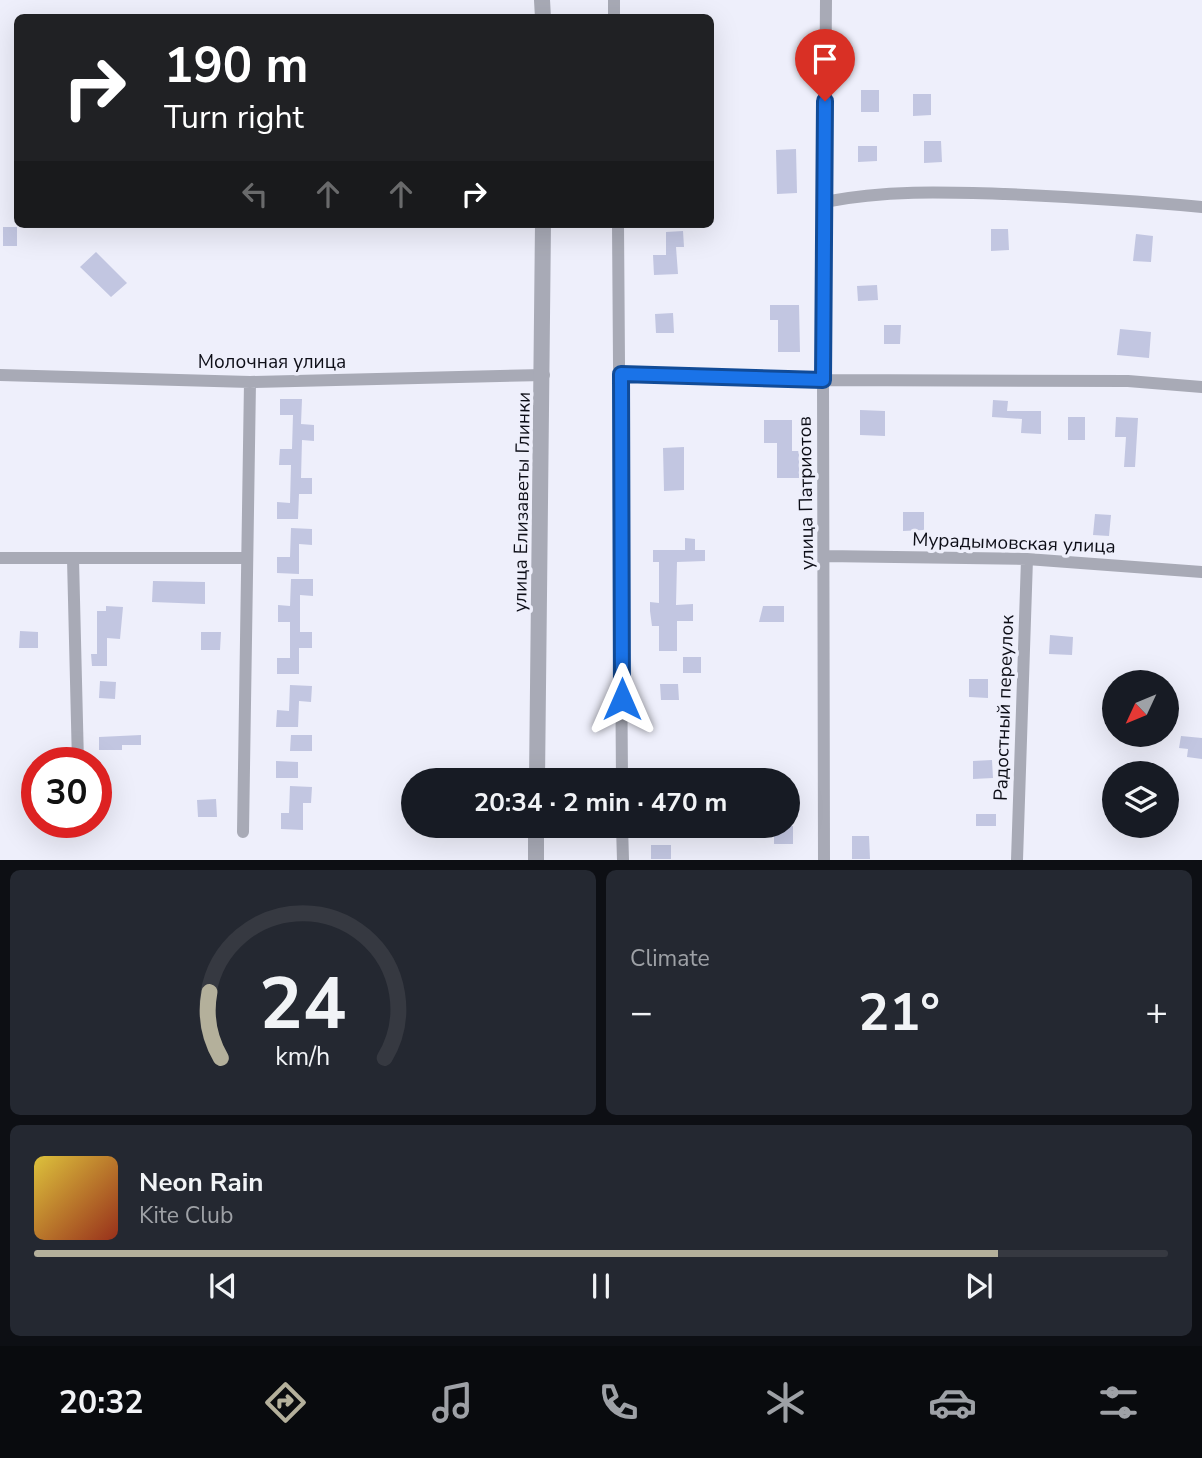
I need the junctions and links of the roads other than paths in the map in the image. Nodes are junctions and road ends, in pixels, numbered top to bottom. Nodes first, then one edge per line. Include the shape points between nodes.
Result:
1 (826, 0) edge
2 (824, 202) junction
3 (1202, 207) edge
4 (543, 228) edge
5 (618, 228) edge
6 (621, 374) junction
7 (0, 375) edge
8 (544, 375) junction
9 (823, 380) junction
10 (250, 382) junction
11 (1202, 387) edge
12 (825, 556) junction
13 (0, 558) edge
14 (247, 558) junction
15 (73, 559) junction
16 (1027, 559) junction
17 (1202, 572) edge
18 (78, 747) edge
19 (537, 768) edge
20 (622, 768) edge
21 (243, 832) dead end
22 (536, 838) edge
23 (622, 838) edge
24 (536, 859) edge
25 (623, 859) edge
26 (824, 859) edge
27 (1017, 859) edge

1 - 2 street, улица Патриотов
2 - 3 street via 869,193 949,190
2 - 9 street, улица Патриотов
4 - 8 street, улица Елизаветы Глинки
5 - 6 street
6 - 9 street
6 - 20 street
7 - 10 street, Молочная улица
8 - 10 street, Молочная улица
8 - 19 street, улица Елизаветы Глинки
9 - 11 street via 1128,381
9 - 12 street, улица Патриотов
10 - 14 street
12 - 16 street, Мурадымовская улица
12 - 26 street, улица Патриотов
13 - 15 street
14 - 15 street
14 - 21 street
15 - 18 street
16 - 17 street, Мурадымовская улица
16 - 27 street, Радостный переулок
22 - 24 street
23 - 25 street

